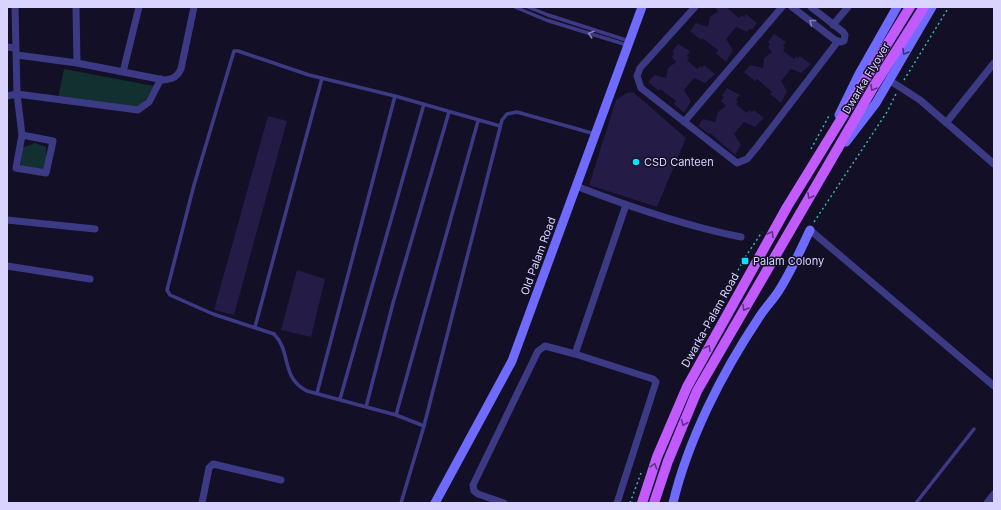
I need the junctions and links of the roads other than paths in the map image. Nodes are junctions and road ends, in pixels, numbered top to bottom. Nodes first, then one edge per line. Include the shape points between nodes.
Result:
1 (15, 7) edge
2 (76, 7) edge
3 (139, 7) edge
4 (194, 7) edge
5 (515, 7) edge
6 (528, 7) edge
7 (642, 7) edge
8 (694, 7) edge
9 (782, 7) edge
10 (792, 7) edge
11 (811, 7) edge
12 (848, 7) edge
13 (897, 7) edge
14 (910, 7) edge
15 (924, 7) edge
16 (932, 7) edge
17 (833, 25) junction
18 (838, 42) junction
19 (629, 43) junction
20 (7, 47) edge
21 (16, 51) junction
22 (77, 63) junction
23 (994, 63) edge
24 (123, 72) junction
25 (322, 78) junction
26 (161, 79) junction
27 (889, 80) junction
28 (17, 94) junction
29 (7, 96) edge
30 (395, 96) junction
31 (424, 104) junction
32 (449, 112) junction
33 (478, 121) junction
34 (684, 122) junction
35 (946, 123) junction
36 (500, 126) junction
37 (595, 134) junction
38 (22, 135) junction
39 (817, 158) junction
40 (830, 162) junction
41 (994, 164) edge
42 (576, 186) junction
43 (626, 205) junction
44 (7, 220) edge
45 (95, 229) dead end
46 (810, 230) joint
47 (742, 237) dead end
48 (7, 266) edge
49 (90, 279) dead end
50 (255, 327) junction
51 (575, 354) junction
52 (994, 386) edge
53 (317, 394) junction
54 (340, 399) junction
55 (366, 407) junction
56 (396, 415) junction
57 (424, 426) junction
58 (974, 429) dead end
59 (281, 480) dead end
60 (994, 494) edge
61 (202, 503) edge
62 (401, 503) edge
63 (435, 503) edge
64 (504, 503) edge
65 (617, 503) edge
66 (642, 503) edge
67 (654, 503) edge
68 (673, 503) edge
69 (916, 503) edge
70 (987, 503) edge

1 - 21 street
2 - 22 street
3 - 24 street
4 - 26 street via 179,74 172,79
19 -> 5 lane via 546,20
6 - 19 lane
7 - 19 street, Old Palam Road
8 - 34 street via 645,63 637,76 641,88
9 - 34 street
18 -> 10 street
11 - 17 street
12 - 17 street
13 - 39 street via 859,74
14 - 39 main road, Dwarka Flyover
15 -> 40 main road, Dwarka Flyover
16 -> 27 street
17 - 18 street via 845,35 844,41
18 - 34 street via 747,159 737,163
19 - 37 street, Old Palam Road
20 - 21 street
21 - 22 street
21 - 28 street
22 - 24 street
23 - 35 street
24 - 26 street
25 - 30 lane
25 - 50 lane
25 - 50 lane via 234,51 194,185 167,287 168,293 214,314
26 - 28 street via 149,102 138,110
27 - 35 street via 920,100
27 - 40 street via 876,103
28 - 29 street
28 - 38 street
30 - 31 lane
30 - 53 lane
31 - 32 lane
31 - 54 lane
32 - 33 lane
32 - 55 lane via 393,303
33 - 36 lane
33 - 56 lane
35 - 41 street
36 - 37 lane via 504,116 517,112
36 - 57 lane
37 - 42 street, Old Palam Road
38 - 38 street via 16,168 46,173 52,141
66 -> 39 main road, Dwarka-Palam Road via 657,457 687,387 786,207
40 -> 67 main road via 697,391
42 - 43 street
42 - 63 street, Old Palam Road via 512,361
43 - 47 street via 710,231
43 - 51 street
44 - 45 street
46 - 52 street
46 - 68 street via 794,265 736,354 703,418 680,475
48 - 49 street
50 - 53 lane via 268,331 280,340 287,367 295,384
51 - 64 street via 545,346 538,351 473,485 474,491 478,494
51 - 65 street via 656,382
53 - 54 lane
54 - 55 lane
55 - 56 lane
56 - 57 lane
57 - 62 lane
58 - 69 lane
59 - 61 street via 213,464 209,468
60 - 70 street

